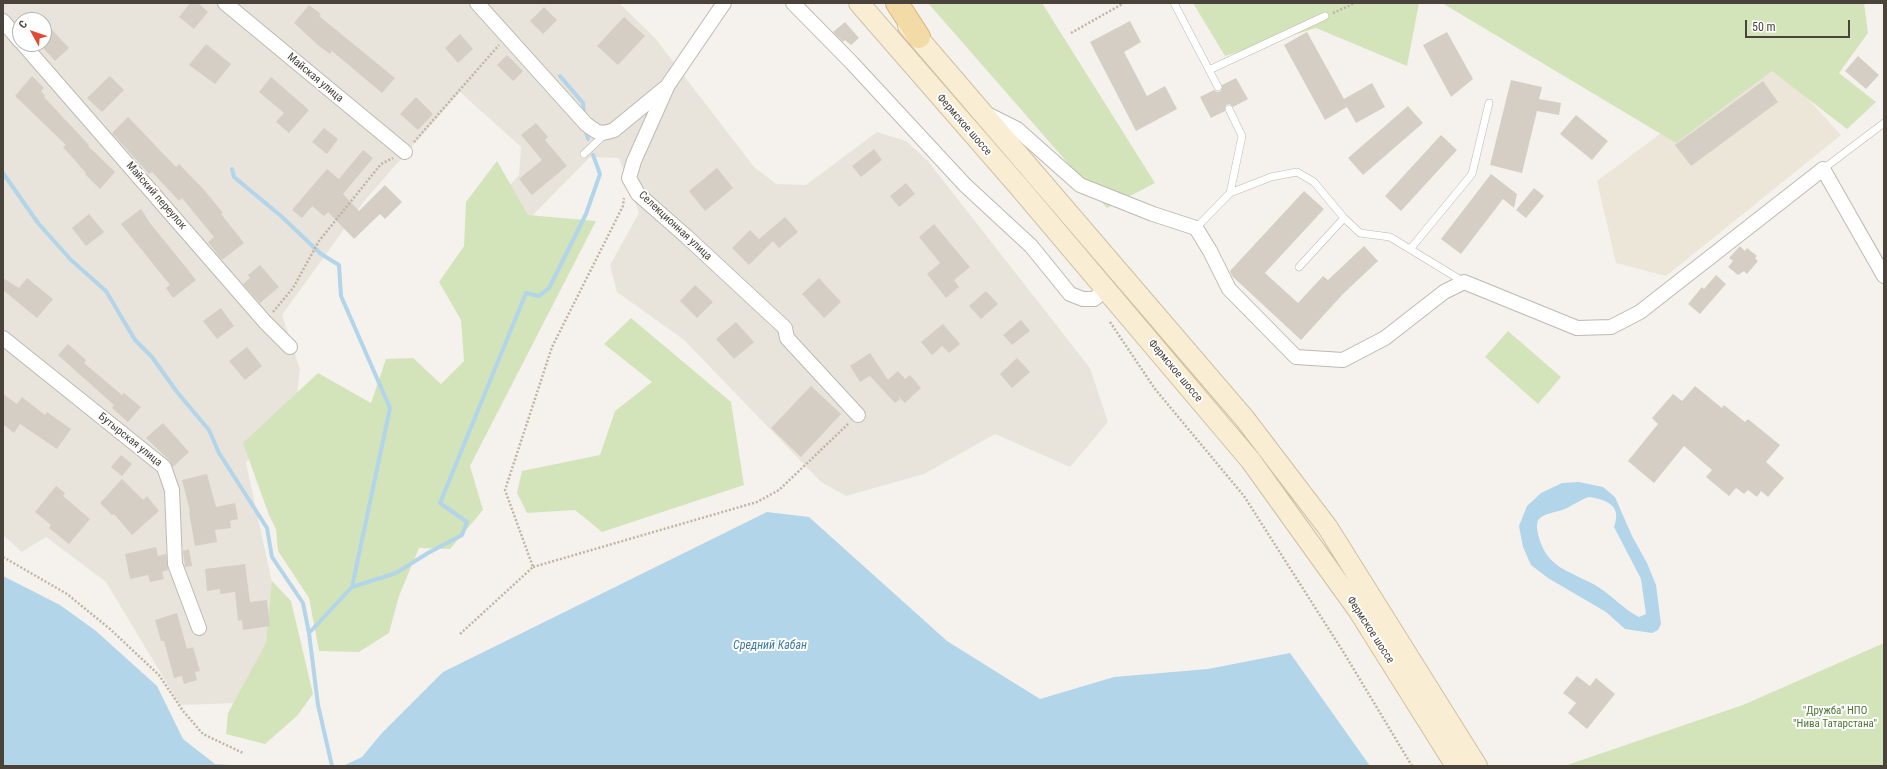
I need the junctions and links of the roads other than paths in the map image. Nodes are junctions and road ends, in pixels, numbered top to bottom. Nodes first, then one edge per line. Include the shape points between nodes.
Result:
1 (225, 3) edge
2 (478, 3) edge
3 (724, 3) edge
4 (793, 3) edge
5 (859, 3) edge
6 (887, 3) edge
7 (897, 3) edge
8 (1174, 3) edge
9 (1326, 16) road end
10 (3, 21) edge
11 (12, 32) edge
12 (919, 37) junction
13 (30, 52) edge
14 (1209, 70) junction
15 (668, 85) junction
16 (1218, 87) dead end
17 (1489, 103) dead end
18 (1229, 109) dead end
19 (981, 111) junction
20 (1884, 123) edge
21 (605, 134) junction
22 (405, 152) road end
23 (584, 154) dead end
24 (1823, 169) junction
25 (1230, 193) junction
26 (1344, 218) junction
27 (1196, 228) junction
28 (1411, 248) junction
29 (1298, 267) dead end
30 (1884, 276) edge
31 (1464, 282) junction
32 (1100, 294) junction
33 (3, 338) edge
34 (290, 347) dead end
35 (858, 416) road end
36 (199, 628) dead end
37 (1456, 766) edge
38 (1477, 766) edge

1 - 22 street, Майская улица
2 - 21 street via 586,124
3 - 15 street
4 - 32 street via 965,185 1031,246 1070,294 1083,299
5 - 32 main road, Фермское шоссе
6 - 12 main road, Фермское шоссе
7 - 12 main road
8 - 14 lane
9 - 14 lane
10 - 11 street
12 - 19 main road, Фермское шоссе
13 - 34 street, Майский переулок via 265,322
14 - 16 lane
15 - 21 street via 614,130
15 - 35 street, Селекционная улица via 629,178 638,194 785,328 787,338
17 - 28 lane via 1472,174
18 - 25 lane via 1242,136
19 - 27 street via 1017,129 1080,185
19 - 38 main road, Фермское шоссе via 1245,418 1328,528
20 - 24 lane
21 - 23 lane
24 - 30 street
24 - 31 street via 1640,312 1611,327 1577,328
25 - 26 lane via 1271,177 1297,172 1314,182
25 - 27 lane
26 - 28 lane via 1360,233 1390,237
26 - 29 lane
27 - 31 street via 1229,289 1296,357 1343,360 1385,338 1444,292
28 - 31 lane
32 - 37 main road, Фермское шоссе via 1251,461 1358,610
33 - 36 street, Бутырская улица via 164,467 172,490 175,564

